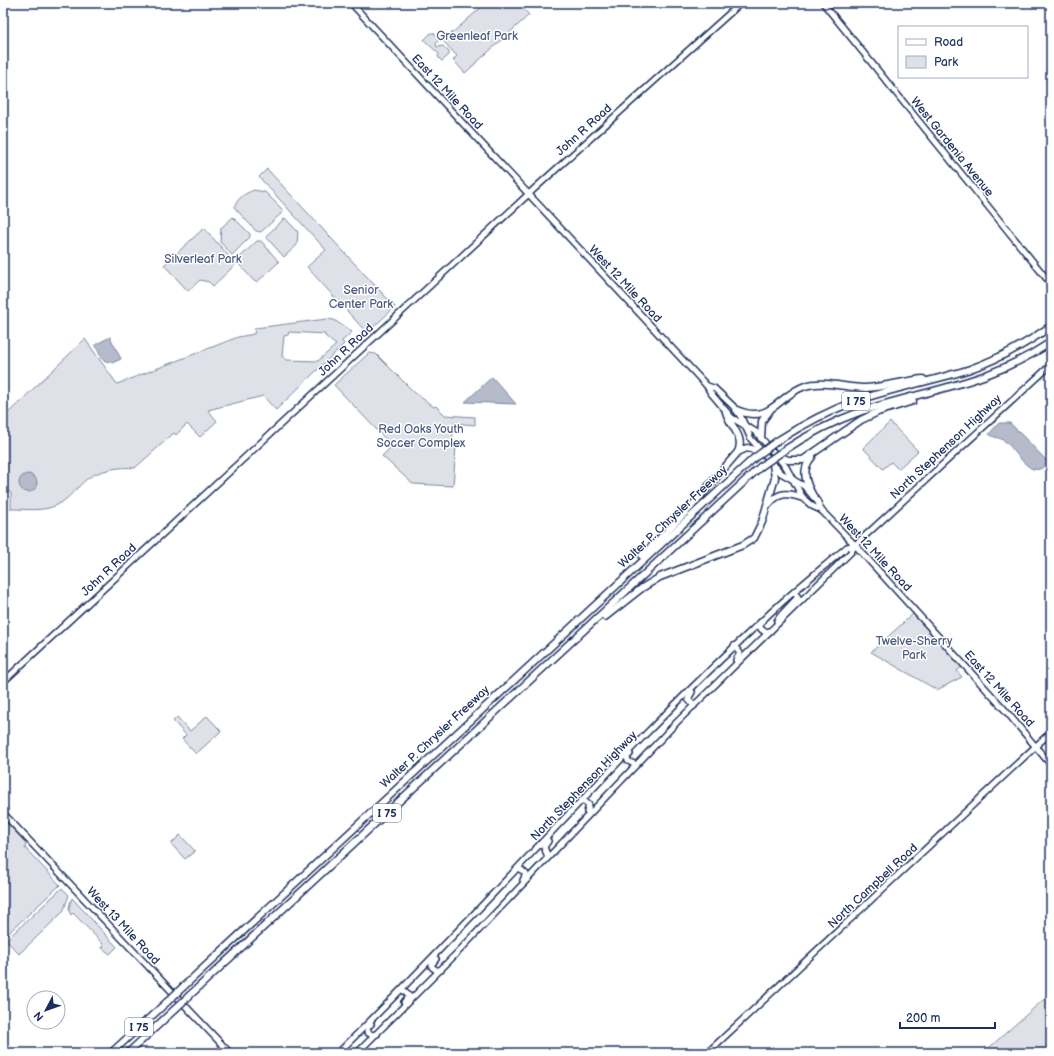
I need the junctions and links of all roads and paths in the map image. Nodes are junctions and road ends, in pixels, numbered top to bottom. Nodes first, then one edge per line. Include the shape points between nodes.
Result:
1 (351, 3) edge
2 (741, 3) edge
3 (823, 3) edge
4 (528, 195) junction
5 (1051, 284) edge
6 (1051, 326) edge
7 (1051, 342) edge
8 (1051, 364) edge
9 (941, 378) junction
10 (707, 386) junction
11 (944, 390) junction
12 (772, 408) junction
13 (737, 410) junction
14 (726, 412) junction
15 (744, 425) junction
16 (761, 438) junction
17 (818, 450) junction
18 (738, 452) junction
19 (763, 452) junction
20 (775, 454) junction
21 (773, 464) junction
22 (793, 480) junction
23 (813, 496) junction
24 (804, 498) junction
25 (766, 509) junction
26 (821, 510) junction
27 (855, 545) junction
28 (622, 580) junction
29 (794, 592) junction
30 (914, 610) joint
31 (765, 618) junction
32 (775, 626) junction
33 (771, 630) junction
34 (584, 632) junction
35 (734, 646) junction
36 (715, 666) junction
37 (3, 682) edge
38 (712, 688) junction
39 (694, 706) junction
40 (656, 725) junction
41 (1051, 732) edge
42 (1036, 746) junction
43 (636, 765) junction
44 (1051, 765) edge
45 (583, 800) junction
46 (3, 813) edge
47 (569, 814) junction
48 (561, 843) junction
49 (548, 857) junction
50 (519, 868) junction
51 (497, 912) junction
52 (458, 932) junction
53 (441, 970) junction
54 (402, 989) junction
55 (400, 1011) junction
56 (376, 1014) junction
57 (377, 1034) junction
58 (111, 1053) edge
59 (128, 1053) edge
60 (230, 1053) edge
61 (338, 1053) edge
62 (357, 1053) edge
63 (707, 1053) edge

1 - 4 main road, East 12 Mile Road
2 - 4 main road, John R Road
3 - 5 main road, West Gardenia Avenue
4 - 10 main road, West 12 Mile Road
4 - 37 main road, John R Road
6 - 9 highway, I 75 via 1017,348 988,362
7 - 11 highway, I 75 via 1002,369
8 - 27 main road, North Stephenson Highway
9 - 12 highway via 910,380 866,388 809,385 798,389
9 - 28 highway, Walter P. Chrysler Freeway / I 75, bridge via 855,402 812,420 777,441 753,459
10 - 13 main road, West 12 Mile Road via 718,391
10 - 14 main road, West 12 Mile Road
11 - 17 highway via 864,418
11 - 34 highway, Walter P. Chrysler Freeway / I 75, bridge via 854,414 783,451 760,467
12 - 13 highway via 754,415
12 - 16 highway via 762,420
13 - 15 main road, West 12 Mile Road
14 - 15 main road, West 12 Mile Road
14 - 18 highway via 740,438
15 - 16 main road, West 12 Mile Road via 752,428
15 - 19 main road, West 12 Mile Road via 748,436
16 - 20 main road, West 12 Mile Road
17 - 20 highway via 798,461
17 - 23 highway via 809,461 805,472
18 - 19 highway via 747,448
18 - 28 highway
19 - 21 main road, West 12 Mile Road
20 - 22 main road, West 12 Mile Road
21 - 22 main road, West 12 Mile Road
21 - 25 highway via 775,478
22 - 23 main road, West 12 Mile Road via 802,484
22 - 24 main road, West 12 Mile Road
23 - 26 main road, West 12 Mile Road
24 - 25 highway via 783,494 774,499
24 - 26 main road, West 12 Mile Road
25 - 34 highway via 756,536 750,542 660,577
26 - 27 main road, West 12 Mile Road
27 - 29 main road, North Stephenson Highway via 847,547
27 - 30 main road, West 12 Mile Road
27 - 32 main road, North Stephenson Highway via 851,552
28 - 58 highway, Walter P. Chrysler Freeway / I 75, bridge
29 - 31 main road, North Stephenson Highway
29 - 32 main road via 798,596 781,614
30 - 42 main road, East 12 Mile Road
31 - 33 main road via 760,625 761,629 765,632
31 - 35 main road, North Stephenson Highway
32 - 33 main road, North Stephenson Highway
33 - 38 main road, North Stephenson Highway
34 - 59 highway, Walter P. Chrysler Freeway / I 75, bridge
35 - 36 main road, North Stephenson Highway
35 - 38 main road via 740,651 740,655 715,681
36 - 39 main road via 688,696
36 - 40 main road, North Stephenson Highway
38 - 39 main road, North Stephenson Highway
39 - 43 main road, North Stephenson Highway
40 - 43 main road via 627,757 630,763
40 - 45 main road, North Stephenson Highway
41 - 42 main road, North Campbell Road
42 - 44 main road, East 12 Mile Road
42 - 63 main road, North Campbell Road
43 - 48 main road, North Stephenson Highway
45 - 47 main road, North Stephenson Highway
45 - 48 main road via 588,803 589,809
46 - 60 main road, West 13 Mile Road
47 - 49 main road via 566,822 544,845
47 - 50 main road, North Stephenson Highway
48 - 49 main road, North Stephenson Highway
49 - 51 main road, North Stephenson Highway
50 - 51 main road via 524,871 526,877
50 - 52 main road, North Stephenson Highway
51 - 53 main road, North Stephenson Highway
52 - 53 main road via 432,964 434,969
52 - 54 main road, North Stephenson Highway
53 - 55 main road, North Stephenson Highway
54 - 55 main road via 408,996 400,1006
54 - 56 main road, North Stephenson Highway
55 - 57 main road, North Stephenson Highway
56 - 57 main road via 367,1030 370,1034
56 - 61 main road, North Stephenson Highway
57 - 62 main road, North Stephenson Highway

